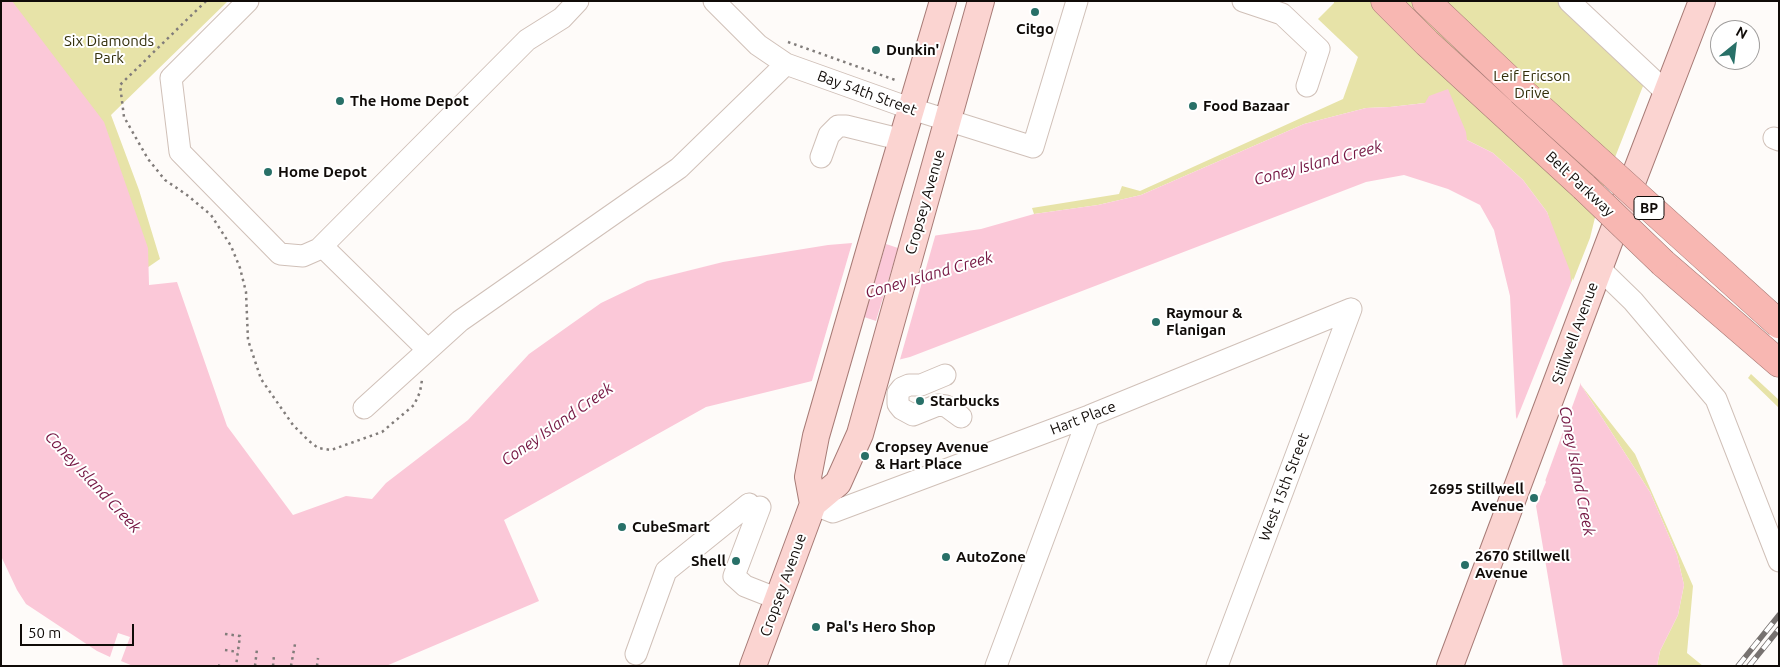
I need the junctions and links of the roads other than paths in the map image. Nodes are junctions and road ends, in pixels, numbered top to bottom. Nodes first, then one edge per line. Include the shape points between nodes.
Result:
1 (248, 1) edge
2 (578, 1) edge
3 (714, 1) edge
4 (943, 1) edge
5 (981, 1) edge
6 (1077, 1) edge
7 (1243, 1) edge
8 (1372, 1) edge
9 (1385, 1) edge
10 (1569, 1) edge
11 (1702, 1) edge
12 (1442, 6) edge
13 (1427, 43) junction
14 (786, 64) junction
15 (1307, 86) dead end
16 (1667, 93) junction
17 (912, 109) junction
18 (947, 121) junction
19 (903, 140) junction
20 (821, 156) dead end
21 (322, 246) junction
22 (1603, 256) junction
23 (1351, 309) joint
24 (1779, 324) edge
25 (428, 350) junction
26 (1779, 363) edge
27 (945, 375) dead end
28 (364, 408) dead end
29 (1089, 416) junction
30 (961, 417) dead end
31 (812, 504) junction
32 (1779, 561) edge
33 (778, 599) junction
34 (636, 654) dead end
35 (754, 666) edge
36 (996, 666) edge
37 (1217, 666) edge
38 (1450, 666) edge

1 - 21 street via 171,78 180,152 280,254 304,256
2 - 21 street via 562,18 527,40
3 - 14 street, Bay 54th Street via 758,45
4 - 17 main road, Cropsey Avenue
5 - 18 main road, Cropsey Avenue
6 - 18 street, Bay 54th Street via 1033,147
7 - 15 street via 1282,14 1319,49
8 - 13 highway
9 - 13 highway, Belt Parkway / BP
10 - 16 street
11 - 16 main road, Stillwell Avenue
12 - 24 highway, Belt Parkway / BP, bridge via 1521,91
13 - 26 highway, Belt Parkway / BP, bridge via 1663,263
14 - 17 street, Bay 54th Street
14 - 25 street via 679,168 460,321
16 - 22 main road, Stillwell Avenue
17 - 18 street, Bay 54th Street
17 - 19 main road, Cropsey Avenue
18 - 31 main road, Cropsey Avenue via 860,434 838,483
19 - 20 street via 838,126 829,135
19 - 31 main road, Cropsey Avenue via 816,436 808,477
21 - 25 street
22 - 32 street via 1633,301 1716,399
22 - 38 main road, Stillwell Avenue
23 - 29 street, Hart Place
23 - 37 street, West 15th Street
25 - 28 street
27 - 30 street via 921,385 902,388 898,393 898,404 913,415 938,405 946,406
29 - 31 street, Hart Place via 833,512
29 - 36 street
31 - 33 main road, Cropsey Avenue
33 - 34 street via 744,586 734,576 755,505 666,571
33 - 35 main road, Cropsey Avenue

